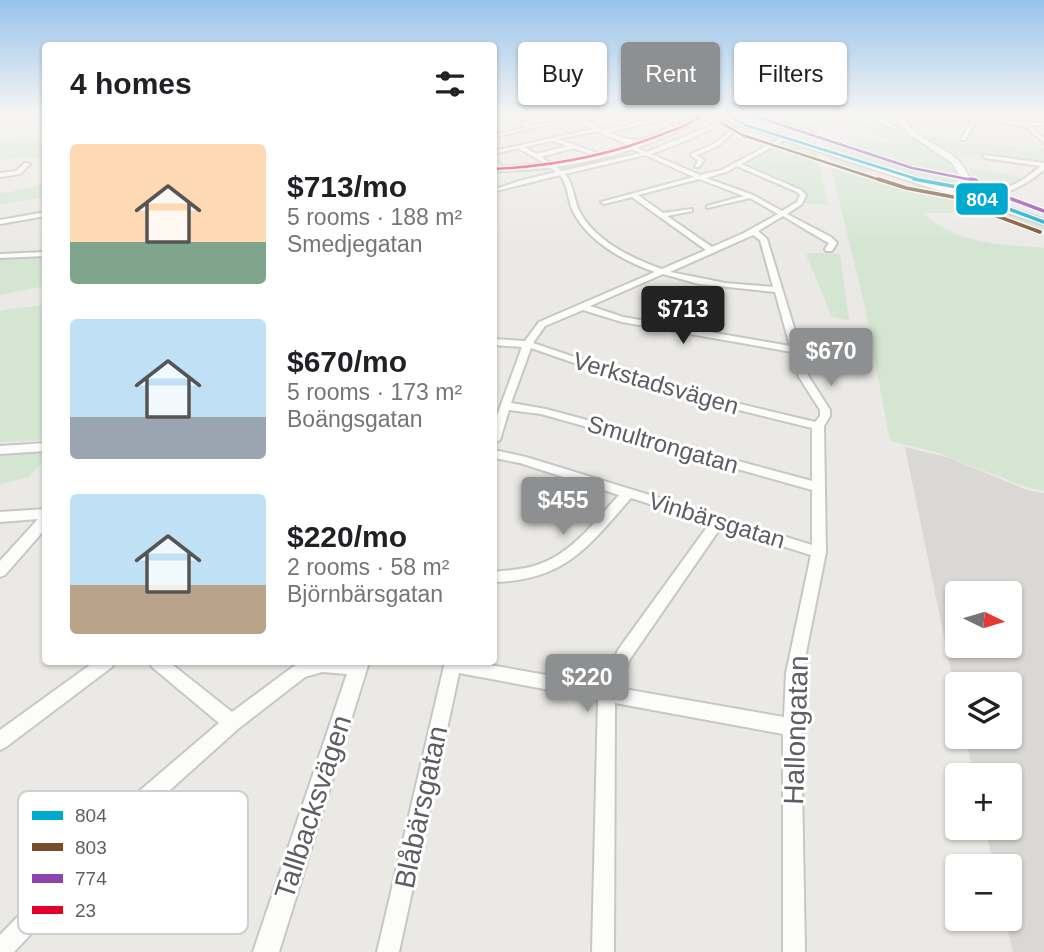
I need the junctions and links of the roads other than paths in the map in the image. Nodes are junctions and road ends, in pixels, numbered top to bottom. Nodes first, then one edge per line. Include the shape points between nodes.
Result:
1 (541, 158) edge
2 (575, 158) edge
3 (623, 158) edge
4 (658, 158) edge
5 (700, 158) edge
6 (747, 158) edge
7 (849, 158) edge
8 (950, 158) edge
9 (999, 158) edge
10 (27, 164) dead end
11 (497, 164) edge
12 (550, 164) junction
13 (737, 164) junction
14 (697, 166) dead end
15 (1044, 166) edge
16 (497, 169) edge
17 (503, 169) junction
18 (563, 173) junction
19 (0, 175) edge
20 (696, 176) junction
21 (1033, 179) junction
22 (1044, 181) edge
23 (966, 182) junction
24 (953, 188) junction
25 (498, 190) dead end
26 (973, 193) junction
27 (632, 194) junction
28 (751, 196) junction
29 (604, 202) dead end
30 (709, 206) dead end
31 (690, 210) dead end
32 (42, 215) edge
33 (662, 215) junction
34 (785, 215) junction
35 (0, 222) edge
36 (1044, 222) edge
37 (754, 232) junction
38 (829, 248) dead end
39 (712, 250) junction
40 (42, 254) edge
41 (0, 256) edge
42 (663, 271) junction
43 (776, 290) junction
44 (580, 306) junction
45 (497, 342) edge
46 (527, 344) junction
47 (795, 350) junction
48 (506, 406) junction
49 (818, 426) junction
50 (497, 432) edge
51 (42, 447) edge
52 (0, 450) edge
53 (497, 455) edge
54 (818, 487) junction
55 (628, 493) junction
56 (42, 516) edge
57 (0, 517) edge
58 (42, 521) edge
59 (718, 521) junction
60 (819, 552) junction
61 (0, 571) edge
62 (497, 577) edge
63 (102, 665) edge
64 (162, 665) edge
65 (360, 665) edge
66 (452, 665) edge
67 (462, 665) edge
68 (607, 694) junction
69 (232, 723) junction
70 (792, 727) junction
71 (0, 741) edge
72 (154, 791) edge
73 (18, 932) edge
74 (0, 951) edge
75 (266, 952) edge
76 (388, 952) edge
77 (603, 952) edge
78 (794, 952) edge

1 - 12 street
2 - 12 street
3 - 18 street
4 - 20 street
5 - 14 street
6 - 13 street
7 - 24 main road
8 - 23 main road
9 - 15 street
10 - 19 street via 20,172
11 - 17 street
12 - 17 street
12 - 18 street
13 - 20 street
13 - 34 street via 803,195
15 - 21 street
16 - 17 street
18 - 25 street via 522,180
18 - 42 street via 571,186 573,208 593,233 614,249
20 - 27 street
20 - 28 street
21 - 22 street
21 - 26 street via 1002,192
23 - 24 main road
23 - 26 main road
24 - 26 main road
26 - 36 main road
27 - 29 street
27 - 33 street
28 - 30 street
28 - 34 street
31 - 33 street
32 - 35 street
33 - 39 street
34 - 37 street
34 - 38 street via 833,243
37 - 39 street
37 - 43 street via 763,239
39 - 42 street
40 - 41 street
42 - 43 street via 704,283
42 - 44 street
43 - 47 street
44 - 46 street via 536,328
44 - 47 street via 622,319
45 - 46 street, Verkstadsvägen
46 - 48 street
46 - 49 street, Verkstadsvägen via 642,383
47 - 49 street via 804,377 825,410
48 - 50 street
48 - 54 street, Smultrongatan via 542,411
49 - 54 street, Hallongatan
51 - 52 street
53 - 55 street, Vinbärsgatan
54 - 60 street, Hallongatan
55 - 59 street, Vinbärsgatan
55 - 62 street via 562,562 534,573
56 - 57 street
58 - 61 street
59 - 60 street, Vinbärsgatan
59 - 68 street via 625,654
60 - 70 street, Hallongatan via 796,654
63 - 71 street
64 - 69 street
65 - 69 street via 322,665 300,671
65 - 75 street, Tallbacksvägen
66 - 76 street, Blåbärsgatan
67 - 68 street
68 - 70 street
68 - 77 street
69 - 72 street
70 - 78 street, Hallongatan
73 - 74 street

